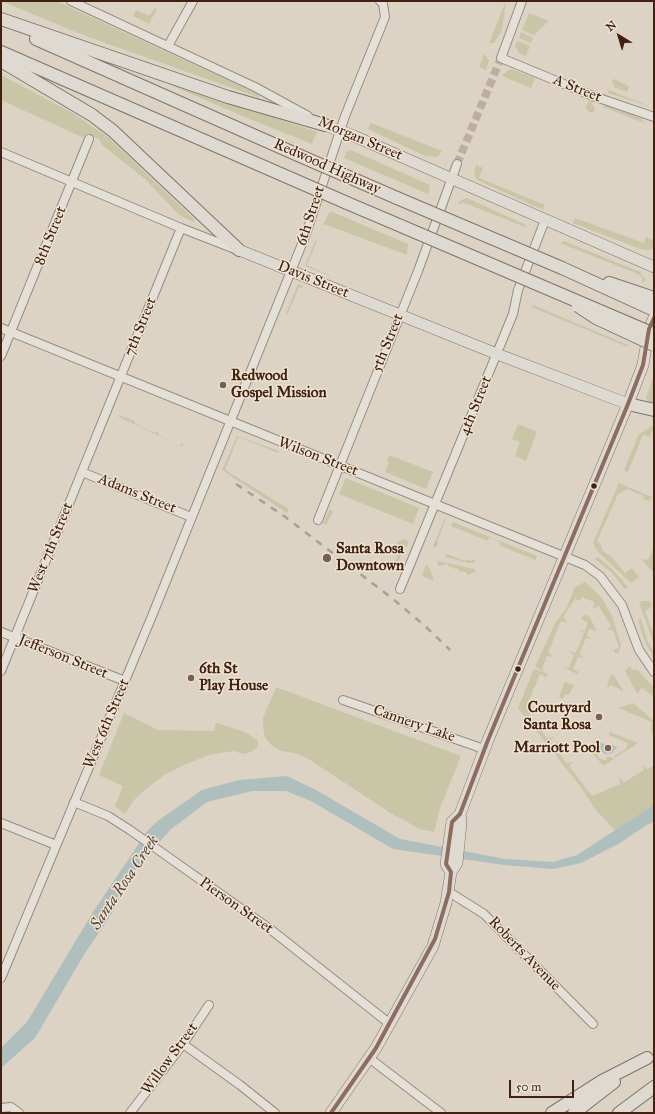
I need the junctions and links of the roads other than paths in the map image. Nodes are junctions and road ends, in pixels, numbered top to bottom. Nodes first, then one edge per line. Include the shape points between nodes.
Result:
1 (71, 1) edge
2 (193, 1) edge
3 (522, 1) edge
4 (382, 3) edge
5 (1, 19) edge
6 (1, 23) edge
7 (168, 46) junction
8 (1, 52) edge
9 (1, 61) edge
10 (654, 117) edge
11 (325, 125) junction
12 (340, 130) junction
13 (89, 139) dead end
14 (1, 152) edge
15 (457, 164) tunnel mouth
16 (451, 178) junction
17 (72, 182) junction
18 (545, 220) junction
19 (181, 228) junction
20 (239, 250) junction
21 (654, 267) edge
22 (562, 268) junction
23 (292, 272) junction
24 (555, 292) junction
25 (654, 298) edge
26 (654, 310) edge
27 (400, 314) junction
28 (654, 318) edge
29 (1, 328) edge
30 (12, 332) junction
31 (654, 334) edge
32 (654, 345) edge
33 (497, 354) junction
34 (1, 356) edge
35 (121, 376) junction
36 (628, 404) junction
37 (654, 410) edge
38 (230, 422) junction
39 (101, 426) joint
40 (339, 465) junction
41 (211, 470) joint
42 (82, 472) junction
43 (435, 504) junction
44 (191, 517) junction
45 (318, 520) dead end
46 (564, 556) junction
47 (400, 589) dead end
48 (1, 632) edge
49 (15, 637) junction
50 (1, 671) edge
51 (654, 672) edge
52 (125, 681) junction
53 (343, 700) dead end
54 (484, 749) junction
55 (74, 802) junction
56 (1, 823) edge
57 (56, 846) junction
58 (449, 892) junction
59 (1, 978) edge
60 (209, 1005) dead end
61 (390, 1024) junction
62 (593, 1024) dead end
63 (183, 1044) junction
64 (650, 1056) edge
65 (369, 1058) junction
66 (654, 1087) edge
67 (1, 1108) edge
68 (19, 1113) edge
69 (130, 1113) edge
70 (275, 1113) edge
71 (331, 1113) edge
72 (441, 1113) edge
73 (552, 1113) edge
74 (574, 1113) edge
75 (619, 1113) edge

1 - 7 street, Morgan Street
2 - 7 street
3 - 10 street, A Street via 500,58 593,96
4 - 12 street, 6th Street via 384,16
5 - 11 highway via 228,97
6 - 22 highway, Redwood Highway, bridge via 298,155
7 - 11 street, Morgan Street
8 - 24 highway, Redwood Highway, bridge
9 - 20 highway via 92,115 113,131
11 - 12 main road, Morgan Street
12 - 16 main road, Morgan Street
12 - 23 street, 6th Street
13 - 17 street, 8th Street
14 - 17 street, Davis Street
15 - 16 street, 5th Street
16 - 18 main road, Morgan Street
16 - 27 street, 5th Street
17 - 19 street, Davis Street
17 - 30 street, 8th Street
18 - 21 main road, Morgan Street
18 - 33 street, 4th Street
19 - 20 street, Davis Street
19 - 35 street, 7th Street
20 - 23 main road, Davis Street
22 - 25 highway
22 - 26 highway, Redwood Highway
23 - 27 main road, Davis Street
23 - 38 street, 6th Street
24 - 31 highway, Redwood Highway, bridge
24 - 32 highway, bridge via 596,318
27 - 33 main road, Davis Street
27 - 40 street, 5th Street
28 - 36 main road via 649,329 643,365
29 - 30 street, Wilson Street
30 - 34 street, 8th Street
30 - 35 street, Wilson Street
33 - 36 main road, Davis Street
33 - 43 street, 4th Street
35 - 38 street, Wilson Street
35 - 39 street, 7th Street
36 - 37 highway
36 - 46 main road
38 - 40 street, Wilson Street
38 - 41 street, 6th Street
39 - 42 street, West 7th Street
40 - 43 street, Wilson Street
40 - 45 street, 5th Street
41 - 44 street, West 6th Street
42 - 44 street, Adams Street
42 - 49 street, West 7th Street
43 - 46 street, Wilson Street
43 - 47 street, 4th Street
44 - 52 street, West 6th Street
46 - 51 street, Wilson Street via 600,576 622,605 639,650
46 - 54 main road
48 - 49 street, Jefferson Street
49 - 50 street, West 7th Street
49 - 52 street, Jefferson Street
52 - 55 street, West 6th Street
53 - 54 street, Cannery Lake
54 - 58 main road via 460,814 457,863 452,872
55 - 57 street, West 6th Street
55 - 61 street, Pierson Street via 108,816 130,830 270,929
56 - 57 street
57 - 59 street, West 6th Street
58 - 61 main road via 442,922 432,946
58 - 62 street, Roberts Avenue via 484,914
60 - 63 street, Willow Street
61 - 65 main road
63 - 69 street, Willow Street
63 - 70 street
64 - 73 highway via 602,1081
64 - 74 highway
65 - 71 main road
65 - 72 street
66 - 75 highway
67 - 68 street via 11,1107

